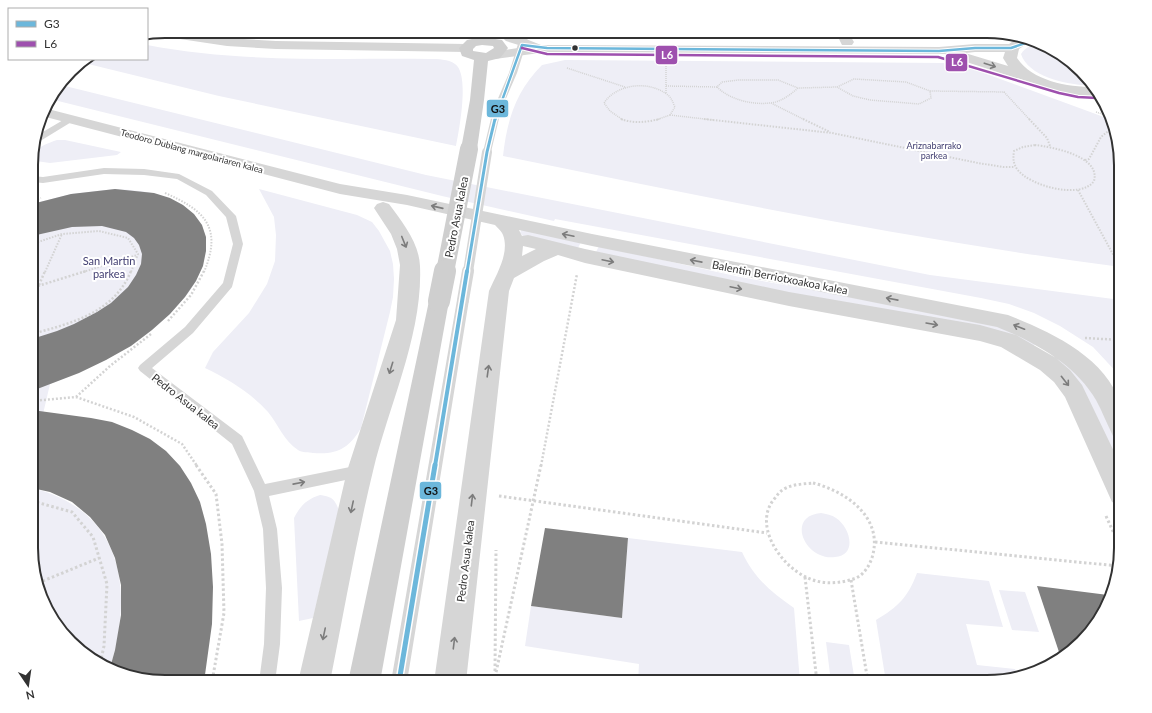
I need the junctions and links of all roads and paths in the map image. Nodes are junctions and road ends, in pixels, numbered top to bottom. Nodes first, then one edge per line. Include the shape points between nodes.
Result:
1 (197, 38) edge
2 (493, 43) edge
3 (1013, 43) edge
4 (529, 44) edge
5 (466, 48) junction
6 (939, 51) junction
7 (666, 65) dead end
8 (563, 66) dead end
9 (1035, 79) junction
10 (666, 86) junction
11 (626, 87) junction
12 (717, 87) junction
13 (837, 87) junction
14 (1002, 87) dead end
15 (798, 88) junction
16 (1062, 88) junction
17 (930, 91) junction
18 (1004, 92) junction
19 (1091, 92) edge
20 (666, 94) junction
21 (1097, 102) edge
22 (770, 103) junction
23 (50, 114) edge
24 (670, 115) junction
25 (70, 119) junction
26 (1109, 130) edge
27 (832, 133) junction
28 (41, 137) edge
29 (1050, 146) junction
30 (1085, 161) junction
31 (1014, 166) junction
32 (38, 180) edge
33 (340, 189) junction
34 (1078, 190) junction
35 (163, 192) dead end
36 (46, 197) dead end
37 (38, 199) edge
38 (383, 208) junction
39 (508, 229) junction
40 (62, 234) junction
41 (38, 242) edge
42 (557, 249) junction
43 (138, 254) junction
44 (1114, 257) edge
45 (578, 271) dead end
46 (506, 274) junction
47 (38, 286) joint
48 (451, 300) junction
49 (166, 323) dead end
50 (38, 332) edge
51 (154, 332) dead end
52 (1078, 338) dead end
53 (1114, 340) edge
54 (1045, 350) junction
55 (76, 397) junction
56 (38, 400) edge
57 (1114, 415) edge
58 (360, 471) junction
59 (1114, 479) edge
60 (261, 491) junction
61 (534, 501) junction
62 (38, 503) edge
63 (497, 504) dead end
64 (1105, 513) dead end
65 (767, 533) junction
66 (1114, 533) edge
67 (875, 542) junction
68 (496, 543) dead end
69 (99, 558) junction
70 (1113, 565) edge
71 (805, 577) junction
72 (851, 580) junction
73 (42, 581) edge
74 (101, 658) edge
75 (213, 675) edge
76 (267, 675) edge
77 (316, 675) edge
78 (366, 675) edge
79 (400, 675) edge
80 (451, 675) edge
81 (495, 675) edge
82 (495, 675) edge
83 (816, 675) edge
84 (867, 675) edge

1 - 5 street via 276,46
2 - 4 street
2 - 4 street via 511,38
2 - 5 main road via 472,43
2 - 5 main road via 470,55
2 - 48 main road, Pedro Asua kalea, bridge via 477,100 469,148
3 - 6 street
3 - 9 street via 1010,58 1018,68
4 - 6 street
4 - 48 lane, Pedro Asua kalea, bridge via 497,110
6 -> 9 street via 974,59
7 - 10 path
8 - 11 path
9 - 16 street
10 - 12 path
10 - 20 path
11 - 20 path via 657,89
11 - 24 path via 606,97 604,103 615,117 640,122 660,120
12 - 15 path via 722,82 738,80 778,80
12 - 22 path via 744,102
13 - 15 path
13 - 17 path via 854,79 906,82
13 - 17 path via 853,96 870,100 919,104 930,98
14 - 18 path
15 - 22 path via 789,96
16 - 19 street
16 - 21 street
17 - 18 path
18 - 29 path via 1047,138
20 - 24 path via 671,97 675,107
22 - 27 path
23 - 25 street, Teodoro Dublang margolariaren kalea
24 - 27 path
25 - 28 lane
25 - 33 street, Teodoro Dublang margolariaren kalea
26 - 30 path
27 - 31 path via 978,163
29 - 30 path
29 - 31 path via 1035,145 1014,151
30 - 34 path via 1096,173 1096,179 1094,185
31 - 34 path via 1022,175 1034,182 1059,189
32 - 60 lane, Pedro Asua kalea via 104,171 144,172 179,177 209,193 230,216 238,244 228,284 189,330 144,368 237,440
33 - 38 street, Teodoro Dublang margolariaren kalea
39 -> 33 street, Teodoro Dublang margolariaren kalea via 407,200
34 - 44 path
35 - 49 path via 200,213 209,229 211,247 207,265 197,288
36 - 37 path
38 - 39 street, Teodoro Dublang margolariaren kalea
38 -> 58 street via 400,233 406,249 410,265 409,294 406,320
39 - 42 street, Balentin Berriotxoakoa kalea
39 - 46 street, Pedro Asua kalea via 511,259
54 -> 39 street, Balentin Berriotxoakoa kalea via 1027,331 1001,320 592,240
40 - 41 path
40 - 43 path via 99,231 128,238
40 - 47 path
42 - 46 street via 537,256
42 -> 54 street, Balentin Berriotxoakoa kalea via 789,300 980,333
43 - 47 path
43 - 50 path via 127,282 104,307 73,322
45 - 61 path
80 -> 46 street, Pedro Asua kalea via 499,290
48 - 78 main road, Pedro Asua kalea
48 - 79 lane, Pedro Asua kalea
51 - 55 path via 110,366
52 - 53 path
54 - 57 street via 1070,356 1091,376 1103,392
54 -> 59 street via 1074,392
55 - 56 path
55 - 75 path via 134,417 182,444 216,494 222,544 224,613
60 -> 58 lane
58 -> 77 street
60 - 76 lane, Pedro Asua kalea via 270,530 274,588 272,644
61 - 63 path via 497,496
61 - 65 path
61 - 82 path
62 - 69 path via 72,512 93,537
64 - 66 path
65 - 67 path via 766,516 771,502 781,490 796,484 812,483 830,487 847,496 861,509 871,525
65 - 71 path via 780,558
67 - 70 path
67 - 72 path via 873,558 865,571
68 - 81 path
69 - 73 path
69 - 74 path via 107,584
71 - 72 path via 836,583
71 - 83 path
72 - 84 path

